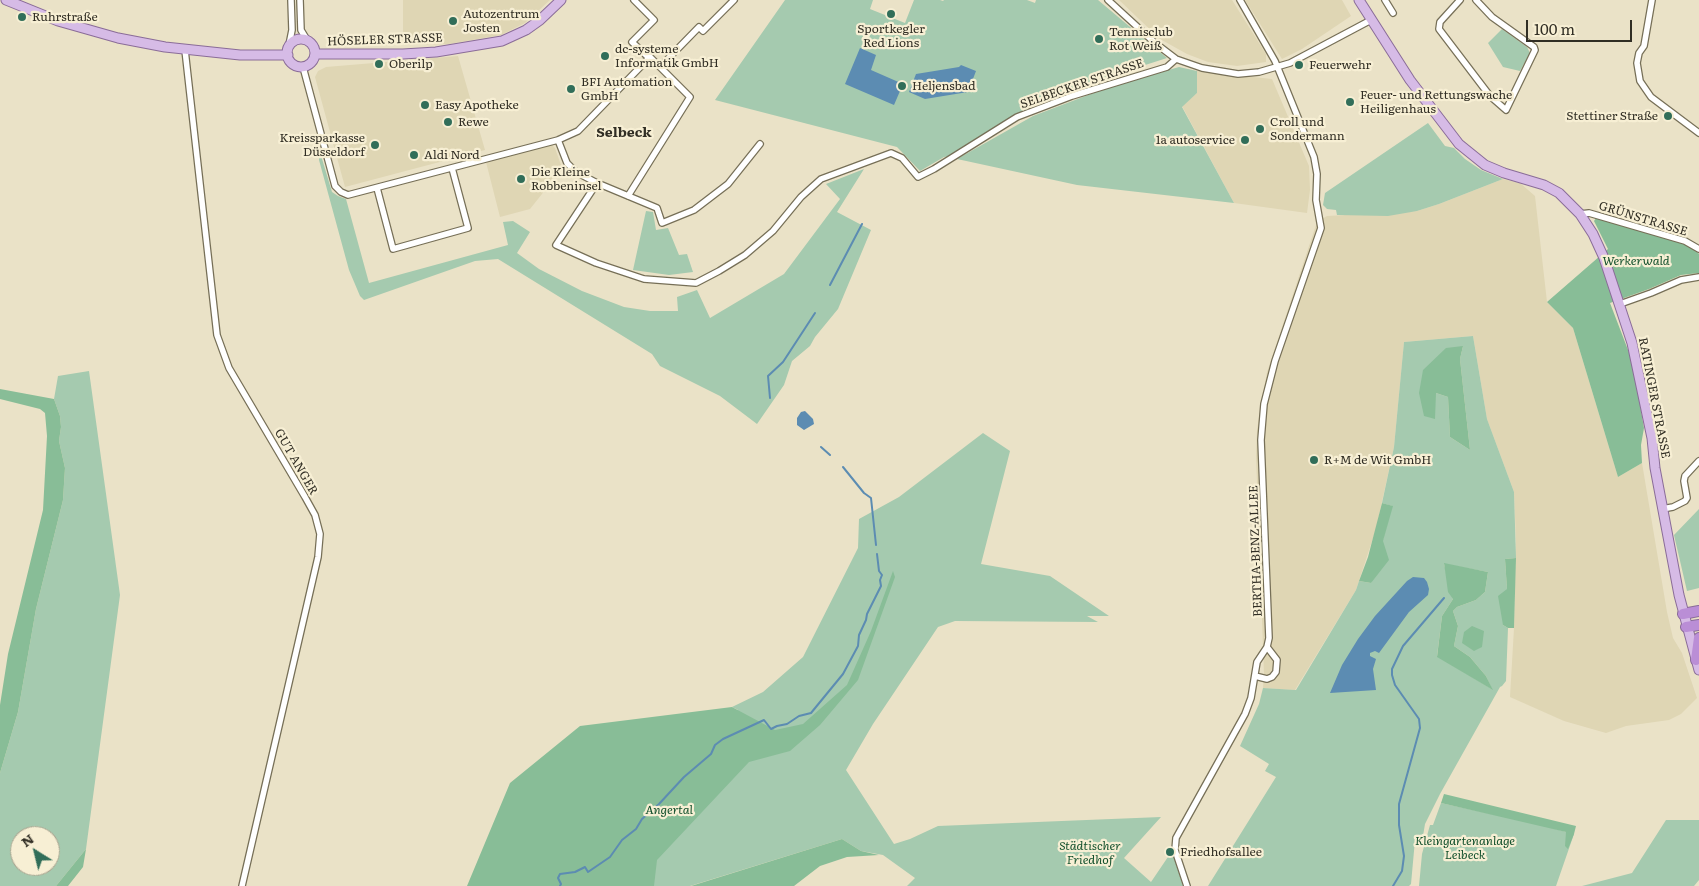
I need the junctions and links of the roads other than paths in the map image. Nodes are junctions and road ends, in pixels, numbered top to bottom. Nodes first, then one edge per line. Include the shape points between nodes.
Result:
1 (6, 0) edge
2 (291, 0) edge
3 (300, 0) edge
4 (561, 0) edge
5 (634, 0) edge
6 (734, 0) edge
7 (1108, 0) edge
8 (1240, 0) edge
9 (1359, 0) edge
10 (1385, 0) edge
11 (1460, 0) edge
12 (1476, 0) edge
13 (1652, 0) edge
14 (1393, 14) dead end
15 (1371, 20) junction
16 (307, 40) junction
17 (289, 45) junction
18 (185, 50) junction
19 (315, 54) junction
20 (288, 56) junction
21 (649, 58) junction
22 (1176, 59) junction
23 (303, 67) junction
24 (660, 67) junction
25 (1277, 67) junction
26 (1699, 133) edge
27 (558, 140) junction
28 (760, 144) dead end
29 (452, 168) junction
30 (597, 184) junction
31 (377, 188) junction
32 (628, 196) junction
33 (1580, 214) junction
34 (1699, 249) edge
35 (1699, 278) edge
36 (1620, 304) junction
37 (1699, 461) edge
38 (1662, 509) junction
39 (1699, 611) edge
40 (1683, 614) junction
41 (1699, 625) edge
42 (1686, 627) junction
43 (1699, 638) edge
44 (1267, 647) junction
45 (1697, 665) edge
46 (1255, 676) junction
47 (242, 886) edge
48 (1187, 886) edge

1 - 18 main road via 58,21 118,38
2 - 17 street
3 - 16 street via 301,30
4 - 19 main road, HÖSELER STRASSE via 526,30 502,41 428,53
5 - 21 street via 654,20 632,42
6 - 24 street via 703,31 699,27
7 - 22 street
8 - 25 street, BERTHA-BENZ-ALLEE
9 - 15 main road, RATINGER STRASSE
10 - 14 street
11 - 12 street via 1440,22 1439,29 1490,96 1506,110 1535,50 1492,17
13 - 26 street via 1644,46 1637,64 1640,81 1651,98
15 - 25 street via 1305,56
15 - 33 main road, RATINGER STRASSE via 1429,106 1467,152 1495,170 1551,188
16 - 17 main road via 295,40
16 - 19 main road via 313,44
17 - 20 main road
18 - 20 main road via 240,56
18 - 47 street, GUT ANGER via 217,335 230,368 314,515 320,534 316,566
19 - 23 main road via 311,63
20 - 23 main road via 292,64
21 - 24 street
21 - 27 street via 578,131
22 - 25 street via 1202,68 1238,74
22 - 30 street, SELBECKER STRASSE via 1167,66 1017,117 918,177 902,158 891,152 821,179 801,196 773,231 745,255 696,283 644,279 596,264 556,245
23 - 31 street via 336,186 348,195
24 - 32 street via 690,97
25 - 44 street, BERTHA-BENZ-ALLEE via 1314,156 1320,233 1275,361 1263,418 1269,598
27 - 29 street
27 - 30 street via 567,163
28 - 32 street via 728,184 694,210 662,223 657,208
29 - 31 street
29 - 31 street via 468,228 393,248
30 - 32 street
33 - 34 street, GRÜNSTRASSE via 1589,213 1685,240
33 - 36 main road, RATINGER STRASSE via 1598,245
35 - 36 street via 1681,280
36 - 38 main road, RATINGER STRASSE via 1641,380
37 - 38 street via 1685,476 1685,501
38 - 40 main road, RATINGER STRASSE
39 - 40 highway
40 - 42 main road, RATINGER STRASSE
41 - 42 highway
42 - 45 main road, RATINGER STRASSE
43 - 45 highway
44 - 46 street, BERTHA-BENZ-ALLEE via 1257,662
44 - 46 street via 1277,660 1276,672 1267,679
46 - 48 street, BERTHA-BENZ-ALLEE via 1245,714 1176,838 1175,850

